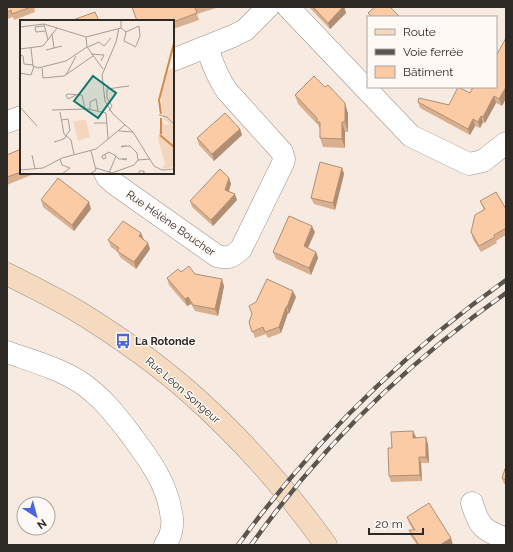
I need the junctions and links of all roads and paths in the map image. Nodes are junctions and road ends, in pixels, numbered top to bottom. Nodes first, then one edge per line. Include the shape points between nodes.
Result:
1 (268, 7) edge
2 (288, 7) edge
3 (207, 47) junction
4 (174, 60) edge
5 (20, 117) edge
6 (7, 122) edge
7 (506, 142) edge
8 (106, 174) edge
9 (7, 274) edge
10 (7, 352) edge
11 (472, 503) dead end
12 (506, 539) edge
13 (166, 545) edge
14 (326, 545) edge

1 - 3 street via 244,30
2 - 7 street via 411,136 469,164 483,161
3 - 4 street
3 - 8 street, Rue Hélène Boucher via 222,84 282,152 284,158 284,164 241,249 229,258 217,256 115,184
5 - 6 street
9 - 14 street, Rue Léon Songeur via 80,313 123,341 189,392 254,456
10 - 13 street via 70,376 109,407 150,461 163,485 170,502 173,524
11 - 12 street via 483,527

